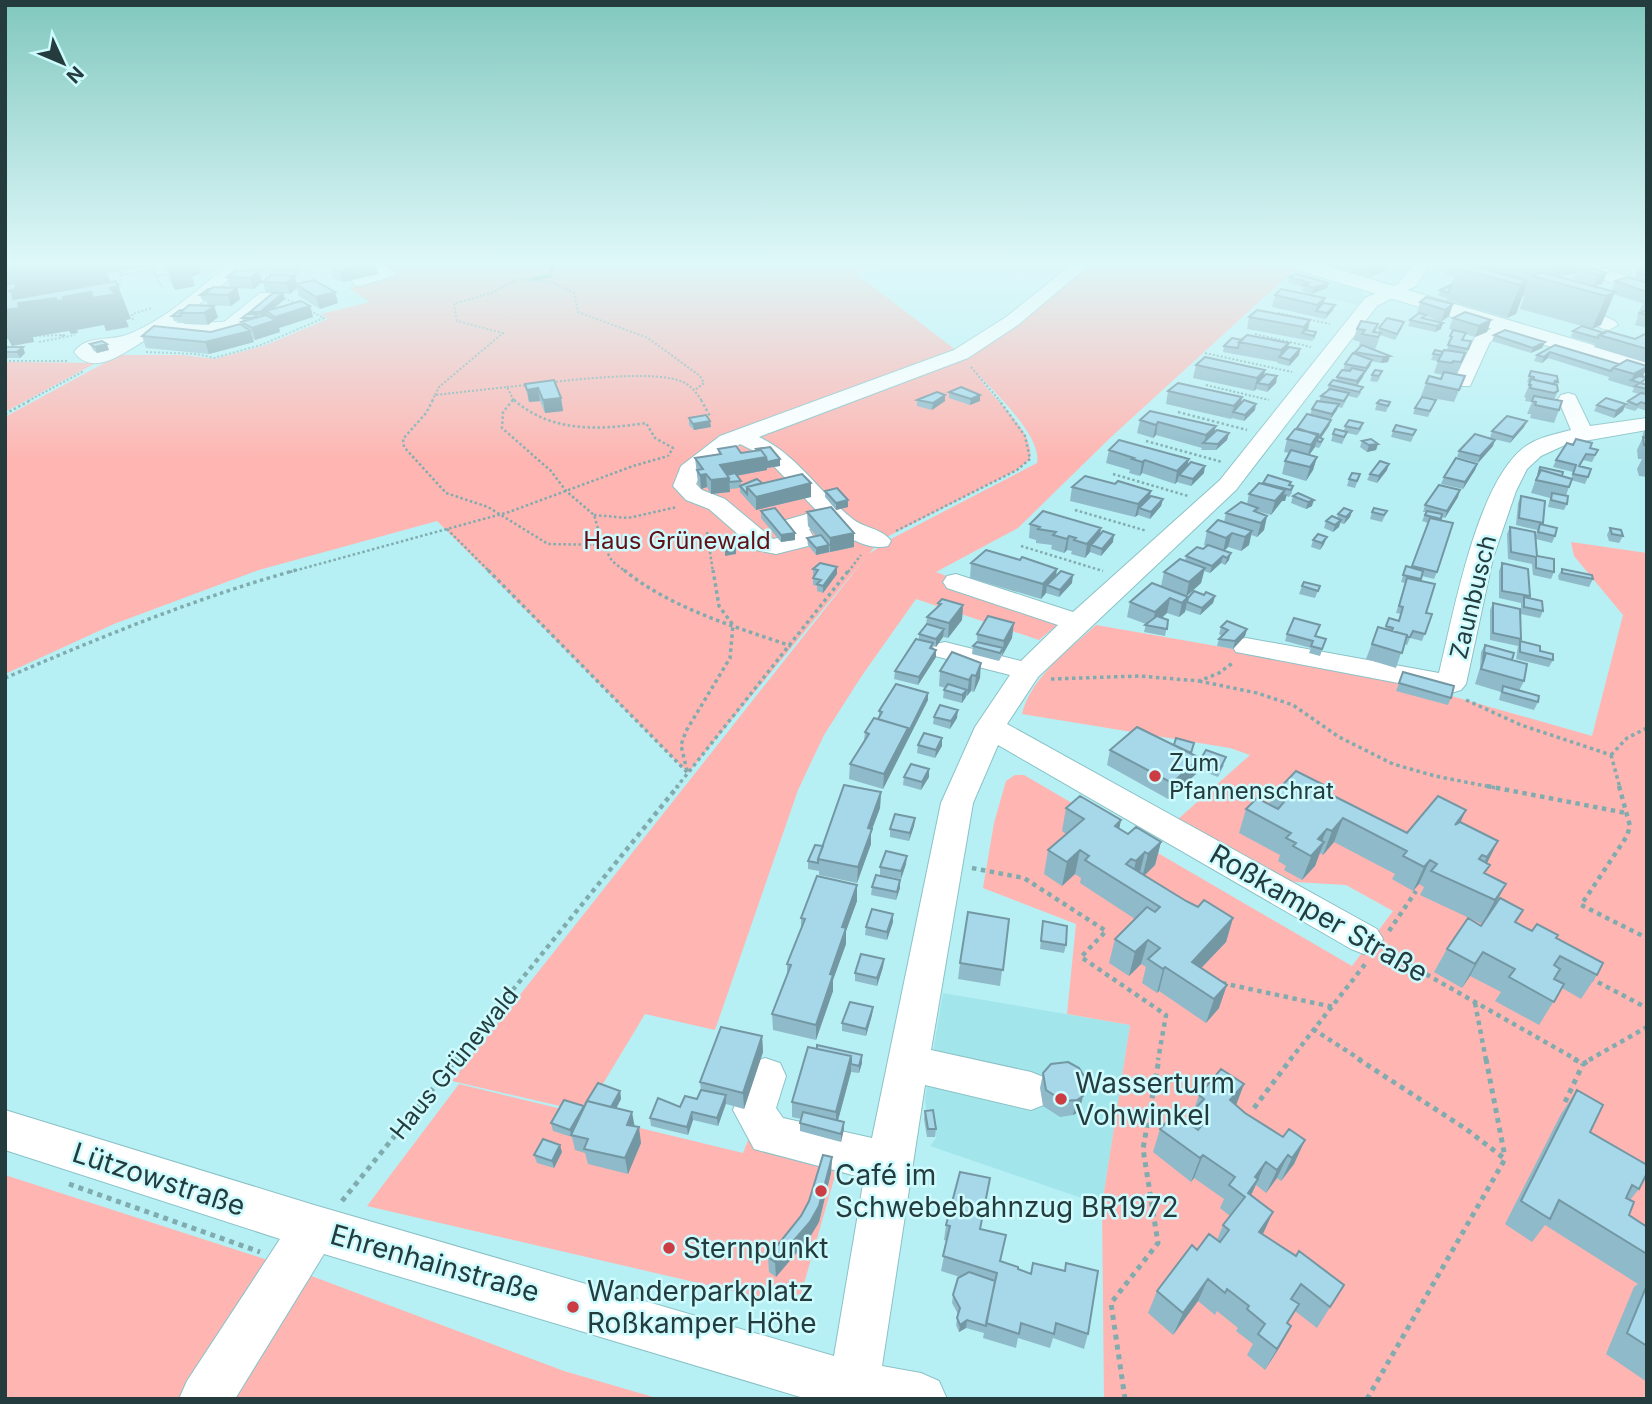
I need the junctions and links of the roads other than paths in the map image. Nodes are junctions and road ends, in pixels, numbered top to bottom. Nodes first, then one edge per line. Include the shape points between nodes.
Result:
1 (150, 331) edge
2 (998, 331) edge
3 (1349, 331) edge
4 (1500, 331) edge
5 (1520, 331) edge
6 (118, 348) road end
7 (1647, 369) edge
8 (1463, 382) edge
9 (1568, 398) dead end
10 (1647, 424) edge
11 (742, 436) junction
12 (1584, 436) junction
13 (833, 514) junction
14 (879, 541) road end
15 (956, 582) dead end
16 (1077, 622) junction
17 (1246, 646) road end
18 (945, 650) dead end
19 (1024, 676) junction
20 (990, 727) junction
21 (1371, 943) road end
22 (909, 1063) junction
23 (765, 1076) dead end
24 (1031, 1091) dead end
25 (5, 1130) edge
26 (889, 1163) junction
27 (308, 1240) junction
28 (853, 1393) edge
29 (205, 1399) edge
30 (921, 1399) edge

1 - 6 street
2 - 11 street via 961,354
3 - 16 street via 1211,502
4 - 8 street via 1482,339
5 - 7 main road
9 - 12 street
10 - 12 street, Zaunbusch
11 - 13 street via 772,451
11 - 13 street via 695,463 684,486 717,505 765,545 803,540 795,524
12 - 17 street, Zaunbusch via 1532,452 1515,467 1492,519 1451,684
13 - 14 street via 848,527
15 - 16 street
16 - 19 street
18 - 19 street
19 - 20 street
20 - 21 street, Roßkamper Straße
20 - 22 street via 957,803
22 - 24 street
22 - 26 street
23 - 26 street via 754,1110 769,1135
25 - 27 street, Lützowstraße
26 - 28 street
27 - 28 street, Ehrenhainstraße
27 - 29 street
28 - 30 street, Ehrenhainstraße

